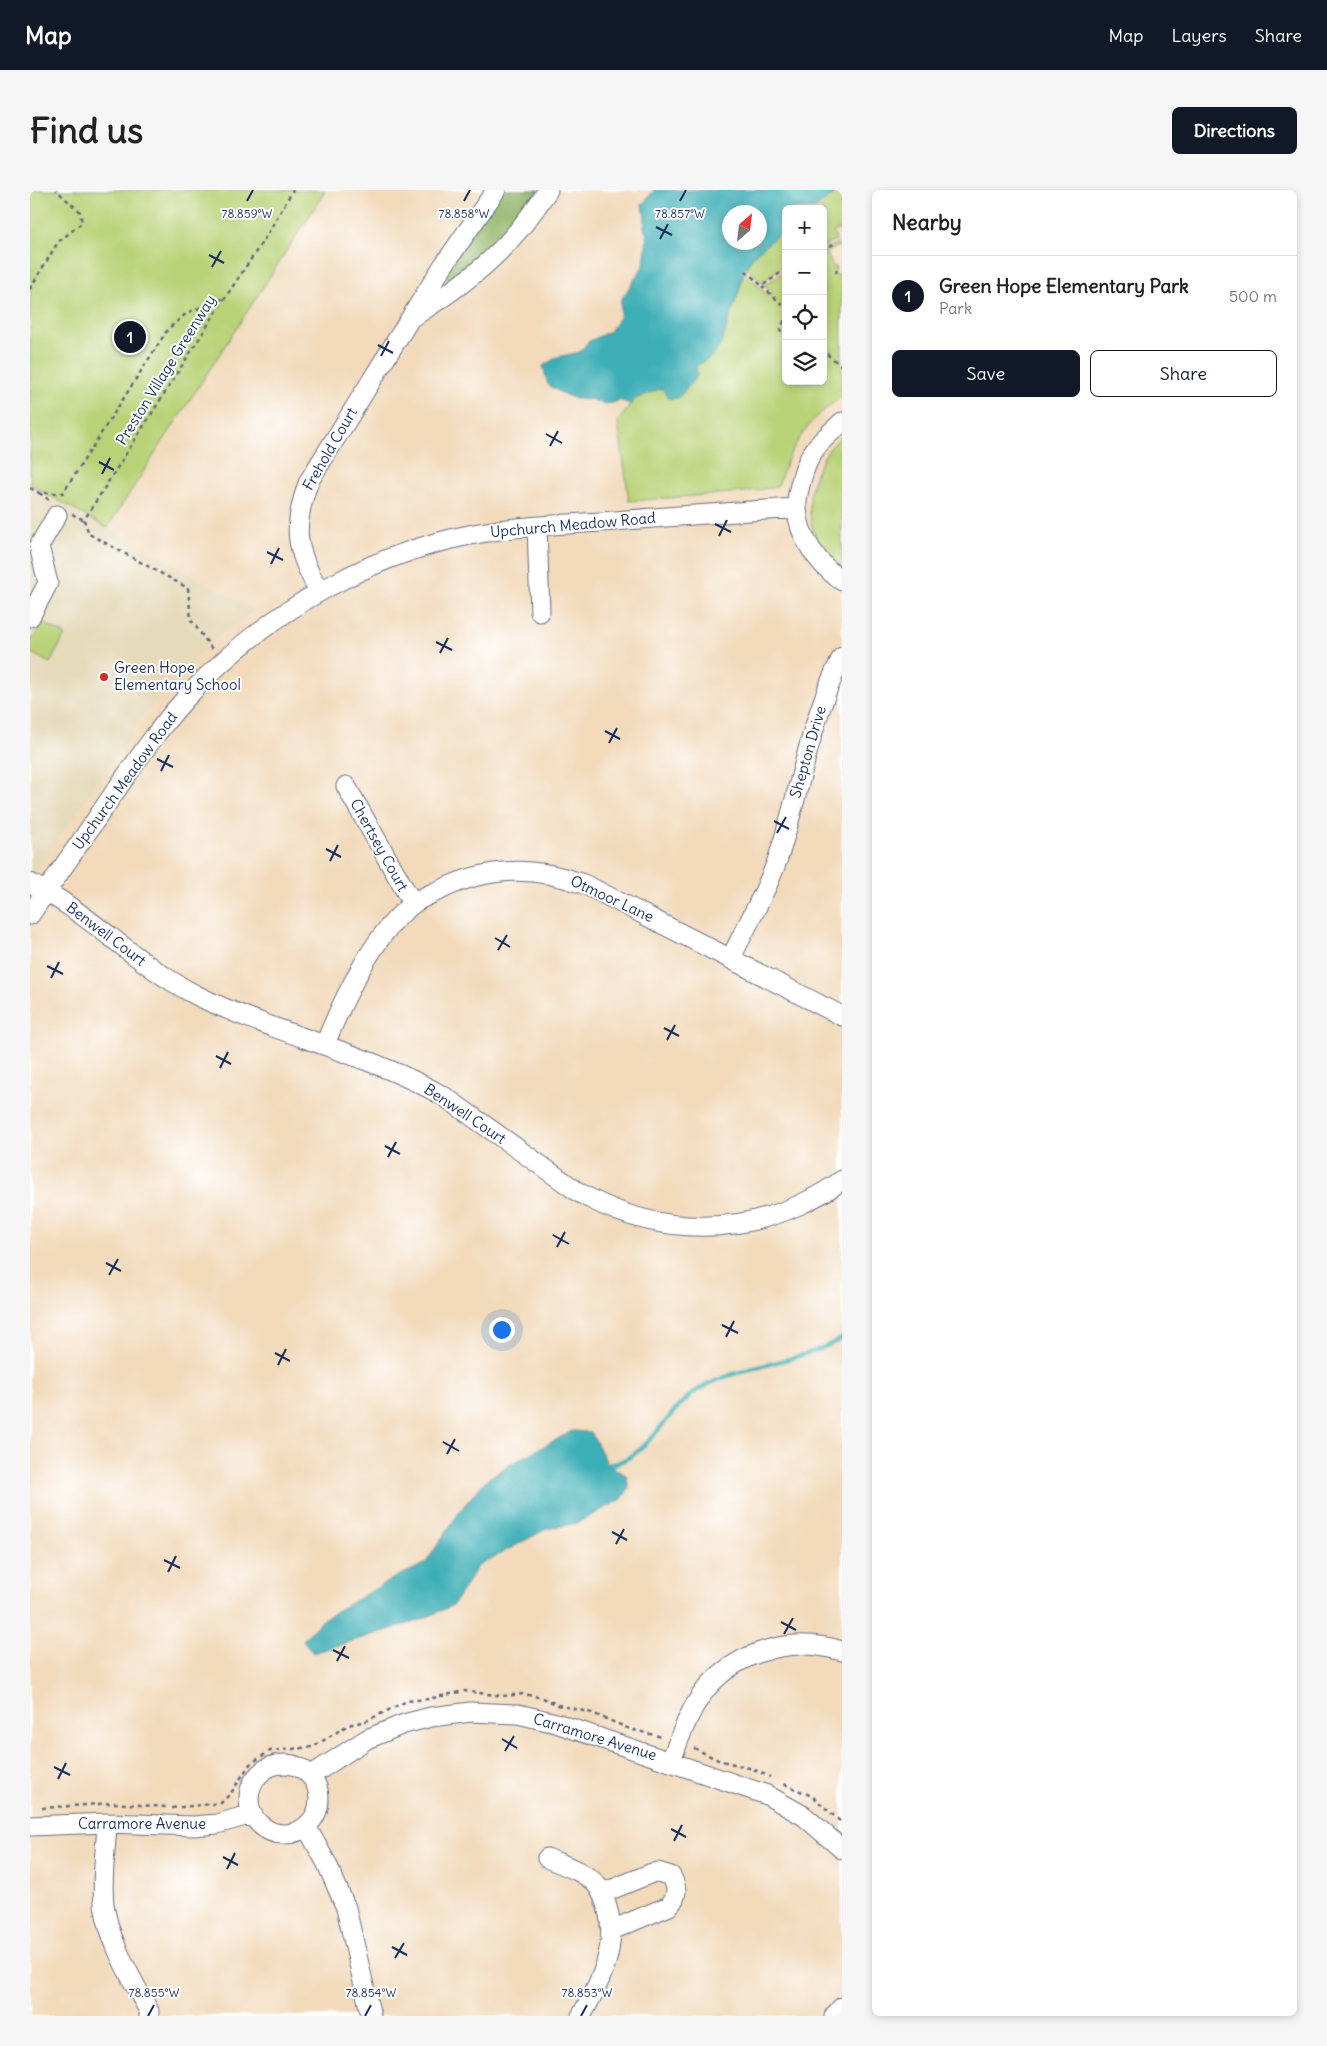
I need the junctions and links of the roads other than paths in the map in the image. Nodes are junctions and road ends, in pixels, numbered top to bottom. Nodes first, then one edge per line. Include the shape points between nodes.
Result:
1 (496, 190) edge
2 (548, 190) edge
3 (411, 318) junction
4 (842, 422) edge
5 (796, 508) junction
6 (64, 514) road end
7 (537, 527) junction
8 (842, 581) edge
9 (319, 591) junction
10 (540, 612) dead end
11 (30, 617) edge
12 (842, 657) edge
13 (346, 786) dead end
14 (38, 887) edge
15 (413, 904) junction
16 (30, 915) edge
17 (731, 958) junction
18 (842, 1016) edge
19 (325, 1044) junction
20 (842, 1180) edge
21 (842, 1651) edge
22 (671, 1761) junction
23 (310, 1776) junction
24 (252, 1814) junction
25 (106, 1823) junction
26 (30, 1826) edge
27 (306, 1826) junction
28 (842, 1849) edge
29 (548, 1858) dead end
30 (603, 1893) junction
31 (612, 1930) junction
32 (842, 2007) edge
33 (149, 2016) edge
34 (371, 2016) edge
35 (581, 2016) edge
36 (834, 2016) edge

1 - 3 street, Frehold Court via 441,268
2 - 3 street, Frehold Court via 523,227 496,257 456,289
3 - 9 street, Frehold Court via 309,482 302,501 298,539 303,562
4 - 5 street via 814,450 803,473
5 - 7 street, Upchurch Meadow Road
5 - 8 street via 810,548 820,562
6 - 11 street via 39,546 48,583
7 - 9 street, Upchurch Meadow Road via 498,530 434,544 366,568
7 - 10 street
9 - 14 street, Upchurch Meadow Road via 250,639 188,696
12 - 17 street, Shepton Drive via 822,702 777,860
13 - 15 street, Chertsey Court
14 - 16 street, Upchurch Meadow Road
14 - 19 street, Benwell Court via 175,984 234,1012
15 - 17 street, Otmoor Lane via 469,876 490,872 562,876
15 - 19 street, Otmoor Lane via 386,931 366,961
17 - 18 street, Otmoor Lane
19 - 20 street, Benwell Court via 428,1087 578,1192 597,1203 638,1218 687,1227 753,1222 784,1212
21 - 22 street via 794,1644 759,1652 734,1665 713,1682 695,1704
22 - 23 street, Carramore Avenue via 538,1718 471,1712 431,1717 387,1730 348,1750
22 - 28 street, Carramore Avenue via 791,1808
23 - 24 street via 293,1765 265,1770 257,1776 249,1794
23 - 27 street via 316,1785 318,1802 313,1818
24 - 25 street, Carramore Avenue via 217,1824 194,1826
24 - 27 street via 262,1826 276,1833 286,1834
25 - 26 street, Carramore Avenue
25 - 33 street via 104,1903 108,1922
27 - 34 street via 346,1908
29 - 30 street via 586,1876
30 - 31 street
30 - 31 street via 658,1872 671,1876 675,1882 675,1900 669,1906
31 - 35 street via 602,1977
32 - 36 street

